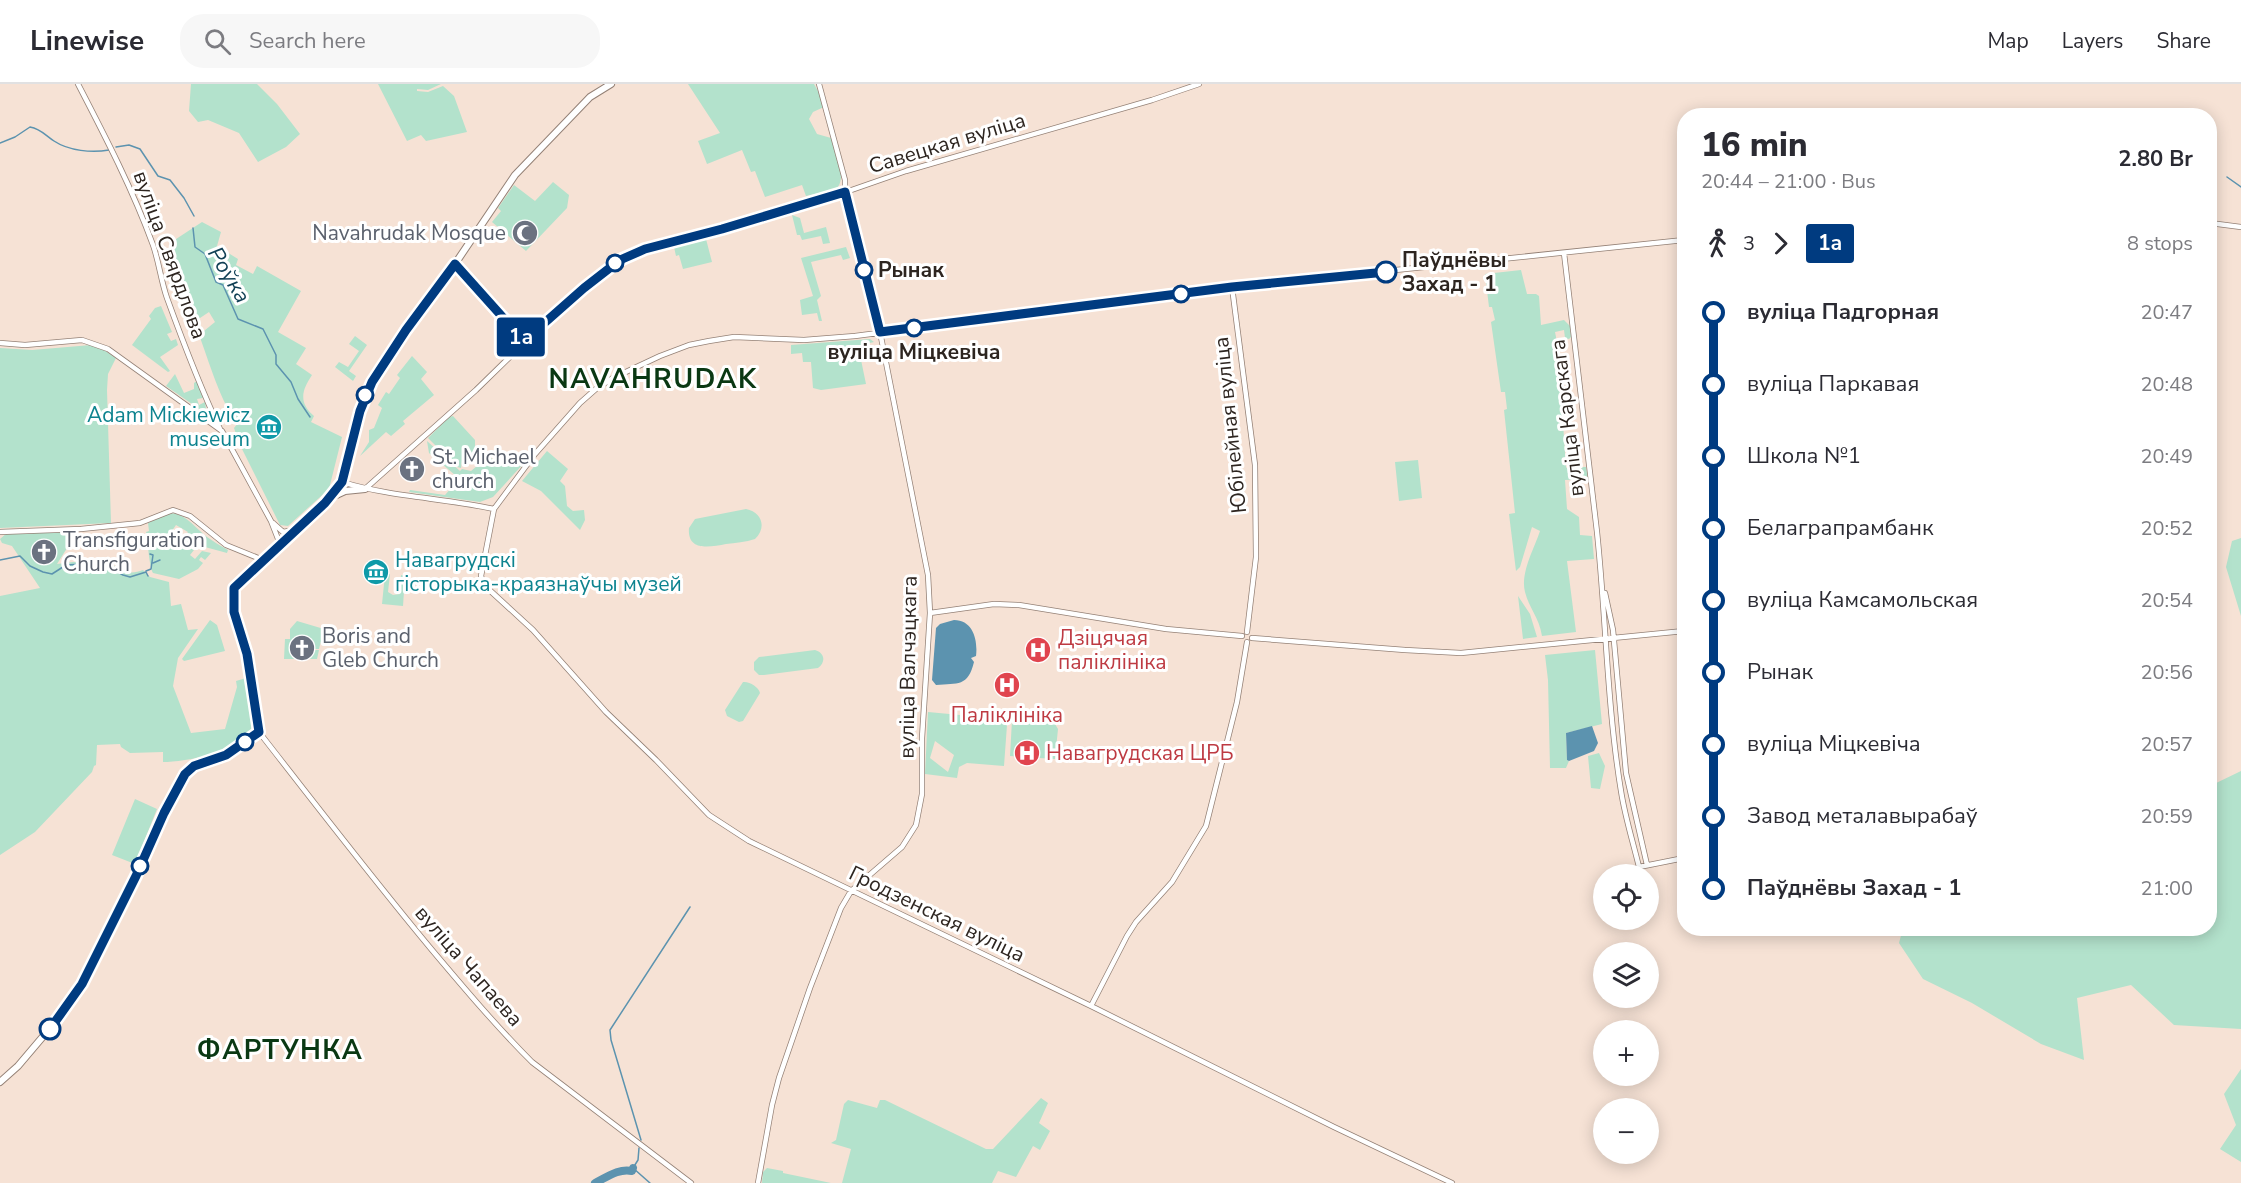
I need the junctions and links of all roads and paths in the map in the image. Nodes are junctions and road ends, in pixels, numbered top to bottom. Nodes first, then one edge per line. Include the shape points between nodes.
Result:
1 (78, 84) edge
2 (611, 84) edge
3 (819, 84) edge
4 (1199, 84) edge
5 (845, 192) junction
6 (2217, 224) edge
7 (2241, 227) edge
8 (1677, 241) edge
9 (1564, 253) junction
10 (1232, 287) junction
11 (880, 332) junction
12 (0, 343) edge
13 (210, 408) junction
14 (202, 416) junction
15 (222, 431) junction
16 (342, 482) junction
17 (365, 489) junction
18 (325, 503) junction
19 (494, 509) junction
20 (271, 521) junction
21 (294, 530) junction
22 (0, 532) edge
23 (280, 544) junction
24 (262, 560) junction
25 (1602, 579) junction
26 (930, 613) junction
27 (1247, 632) junction
28 (1677, 632) edge
29 (1242, 636) junction
30 (1252, 638) junction
31 (1613, 638) junction
32 (1605, 639) junction
33 (1247, 642) junction
34 (259, 732) junction
35 (1677, 859) edge
36 (1638, 864) edge
37 (1647, 864) edge
38 (1652, 864) edge
39 (851, 891) junction
40 (1091, 1006) junction
41 (0, 1082) edge
42 (691, 1183) edge
43 (758, 1183) edge
44 (1452, 1183) edge

1 - 13 street, вуліца Свярдлова via 117,160 152,243 166,295
2 - 16 main road via 590,97 515,175 406,330 365,395
3 - 5 street, вуліца Валчэцкага
4 - 5 street, Савецкая вуліца
5 - 11 street, вуліца Валчэцкага
5 - 17 street, Савецкая вуліца via 645,249 605,269
6 - 7 street
8 - 9 street
9 - 10 street
9 - 25 street, вуліца Карскага
10 - 11 street
10 - 27 street, Юбілейная вуліца via 1255,472 1256,557
11 - 19 street via 804,340 734,337 689,345 636,367 597,388 580,403
11 - 26 street, вуліца Валчэцкага via 924,548
12 - 14 street via 82,340 99,344
13 - 14 street
13 - 15 street, вуліца Свярдлова
14 - 15 street
15 - 20 street, вуліца Свярдлова
16 - 17 street
16 - 18 main road
17 - 18 main road via 345,491
17 - 19 street
18 - 21 main road
19 - 39 street, Гродзенская вуліца via 481,576 484,585 533,630 600,705 709,815 756,845
20 - 21 street via 283,532
20 - 23 street, вуліца Свярдлова
21 - 23 main road
22 - 24 street via 140,523 173,510 190,516 218,541
23 - 24 main road
24 - 34 main road via 234,588 233,599 247,654
25 - 31 street, вуліца Карскага
25 - 32 street, вуліца Карскага
26 - 29 street via 994,604 1019,605 1166,629
26 - 39 street, вуліца Валчэцкага via 916,825 893,857
27 - 29 street
27 - 30 street
28 - 31 street
29 - 33 street
30 - 32 street via 1461,653
30 - 33 street
31 - 32 street
31 - 37 street, вуліца Карскага via 1626,773
32 - 36 street, вуліца Карскага via 1621,791
33 - 40 street via 1237,702 1206,826 1172,882 1127,936
34 - 41 main road via 226,755 194,766 185,774 82,984 57,1020
34 - 42 street, вуліца Чапаева via 374,880 519,1049
35 - 38 street
39 - 40 street, Гродзенская вуліца
39 - 43 street, вуліца Валчэцкага via 810,988 779,1078
40 - 44 street, Гродзенская вуліца

